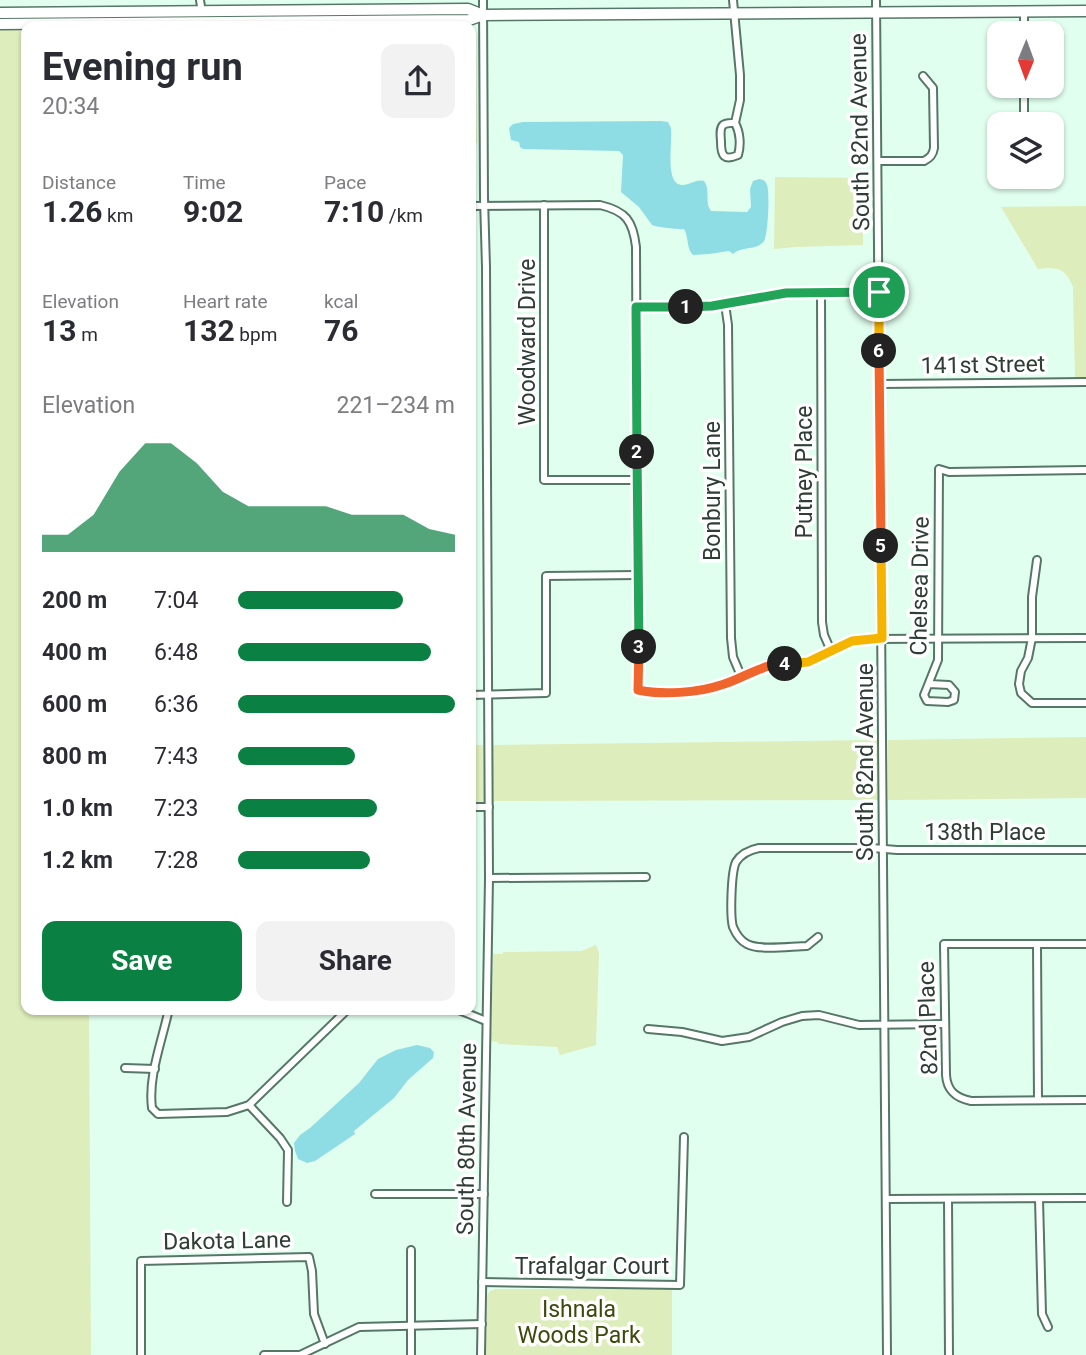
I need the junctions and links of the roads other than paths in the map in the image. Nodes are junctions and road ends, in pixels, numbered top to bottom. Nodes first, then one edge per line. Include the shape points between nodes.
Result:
1 (200, 0) edge
2 (483, 0) edge
3 (733, 0) edge
4 (876, 0) edge
5 (1024, 11) junction
6 (1086, 11) edge
7 (0, 13) edge
8 (734, 13) junction
9 (876, 13) junction
10 (484, 15) junction
11 (202, 17) junction
12 (87, 21) edge
13 (1024, 21) edge
14 (21, 23) edge
15 (0, 24) edge
16 (923, 76) dead end
17 (735, 123) junction
18 (878, 161) junction
19 (544, 205) junction
20 (476, 206) edge
21 (484, 206) junction
22 (821, 292) junction
23 (879, 292) junction
24 (724, 304) junction
25 (636, 307) junction
26 (1086, 382) edge
27 (880, 384) junction
28 (1086, 470) edge
29 (638, 480) junction
30 (1037, 559) dead end
31 (638, 575) junction
32 (882, 638) junction
33 (939, 638) junction
34 (1032, 638) junction
35 (1086, 638) edge
36 (831, 651) junction
37 (741, 676) junction
38 (929, 684) junction
39 (488, 694) junction
40 (476, 695) edge
41 (1086, 703) edge
42 (476, 807) edge
43 (489, 807) junction
44 (884, 849) junction
45 (1086, 850) edge
46 (646, 877) dead end
47 (489, 878) junction
48 (818, 937) dead end
49 (1086, 944) edge
50 (1037, 945) junction
51 (166, 1015) edge
52 (342, 1015) edge
53 (471, 1015) edge
54 (486, 1021) junction
55 (885, 1024) junction
56 (945, 1024) junction
57 (648, 1029) dead end
58 (125, 1069) dead end
59 (155, 1069) junction
60 (1038, 1100) junction
61 (1086, 1100) edge
62 (249, 1105) junction
63 (684, 1137) dead end
64 (375, 1194) dead end
65 (484, 1194) junction
66 (1086, 1198) edge
67 (886, 1199) junction
68 (948, 1199) junction
69 (1039, 1199) junction
70 (287, 1202) dead end
71 (411, 1250) dead end
72 (482, 1282) junction
73 (482, 1324) junction
74 (411, 1325) junction
75 (1048, 1327) dead end
76 (325, 1344) junction
77 (141, 1355) edge
78 (264, 1355) edge
79 (411, 1355) edge
80 (481, 1355) edge
81 (887, 1355) edge
82 (949, 1355) edge

1 - 11 street
2 - 10 street, South 80th Avenue
3 - 8 street
4 - 9 street, South 82nd Avenue
5 - 6 main road
5 - 9 main road
5 - 13 street
7 - 11 main road
8 - 9 main road
8 - 10 main road
8 - 17 street via 740,75
9 - 18 street, South 82nd Avenue
10 - 11 main road via 468,9
10 - 21 street, South 80th Avenue
11 - 12 main road
14 - 15 main road
16 - 18 street via 933,88 933,155 924,161
17 - 17 street via 740,149 738,155 726,158 721,150 721,128
18 - 23 street, South 82nd Avenue
19 - 21 street
19 - 25 street via 600,205 622,212 635,238
19 - 29 street, Woodward Drive via 544,480
20 - 21 street
21 - 39 street, South 80th Avenue
22 - 23 street
22 - 24 street
22 - 36 street, Putney Place via 822,622
23 - 27 street, South 82nd Avenue
24 - 25 street
24 - 37 street, Bonbury Lane via 728,325 731,638
25 - 29 street
26 - 27 street, 141st Street
27 - 32 street, South 82nd Avenue
28 - 33 street, Chelsea Drive via 939,470
29 - 31 street
30 - 34 street
31 - 37 street via 638,690 694,691
31 - 39 street via 546,576 547,693
32 - 33 street
32 - 36 street via 852,641
32 - 44 street, South 82nd Avenue
33 - 34 street
33 - 38 street, Chelsea Drive via 938,660
34 - 35 street
34 - 41 street via 1021,671 1021,693 1032,703
36 - 37 street via 808,662 766,666
38 - 38 street, Chelsea Drive via 949,685 954,700 927,701 924,695
39 - 40 street
39 - 43 street, South 80th Avenue
42 - 43 street
43 - 47 street, South 80th Avenue
44 - 45 street, 138th Place
44 - 48 street, 138th Place via 758,848 737,861 732,877 733,927 739,937 762,947 807,946
44 - 55 street, South 82nd Avenue
46 - 47 street
47 - 54 street, South 80th Avenue
49 - 50 street
50 - 56 street, 82nd Place via 944,944
50 - 60 street
51 - 59 street
52 - 62 street
53 - 54 street
54 - 65 street, South 80th Avenue
55 - 56 street
55 - 57 street via 802,1016 749,1037 722,1041
55 - 67 street, South 82nd Avenue
56 - 60 street, 82nd Place via 946,1075 958,1098
58 - 59 street
59 - 62 street via 150,1097 159,1114 227,1112
60 - 61 street
62 - 70 street via 288,1150
63 - 72 street, Trafalgar Court via 680,1284
64 - 65 street
65 - 72 street, South 80th Avenue
66 - 69 street
67 - 68 street
67 - 81 street, South 82nd Avenue
68 - 69 street
68 - 82 street
69 - 75 street via 1042,1314
71 - 74 street
72 - 73 street, South 80th Avenue
73 - 74 street
73 - 80 street, South 80th Avenue
74 - 76 street via 359,1326
74 - 79 street
76 - 77 street, Dakota Lane via 314,1314 309,1257 141,1261
76 - 78 street via 300,1355

